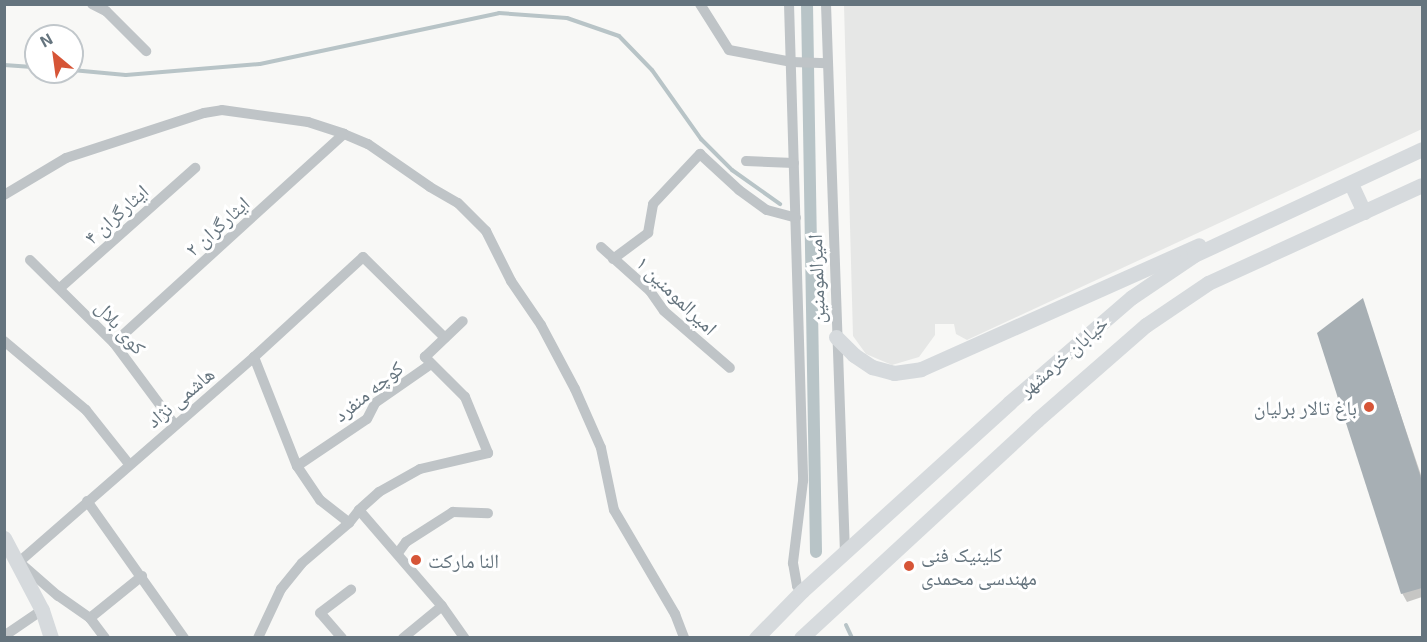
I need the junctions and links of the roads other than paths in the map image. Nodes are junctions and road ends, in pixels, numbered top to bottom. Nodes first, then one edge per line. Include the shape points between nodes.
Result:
1 (92, 4) edge
2 (700, 4) edge
3 (789, 4) edge
4 (826, 4) edge
5 (146, 51) dead end
6 (792, 62) junction
7 (827, 63) junction
8 (344, 134) junction
9 (1422, 149) edge
10 (746, 161) dead end
11 (794, 163) junction
12 (195, 168) dead end
13 (1351, 184) junction
14 (1422, 185) edge
15 (4, 195) edge
16 (1364, 212) junction
17 (796, 218) junction
18 (1250, 230) junction
19 (601, 247) dead end
20 (613, 259) junction
21 (30, 260) dead end
22 (60, 288) junction
23 (464, 321) dead end
24 (836, 337) junction
25 (445, 338) junction
26 (4, 341) edge
27 (114, 343) junction
28 (254, 357) junction
29 (428, 360) junction
30 (730, 368) dead end
31 (175, 425) junction
32 (129, 464) junction
33 (297, 466) junction
34 (87, 501) junction
35 (359, 510) junction
36 (488, 513) dead end
37 (349, 523) junction
38 (4, 538) edge
39 (845, 553) junction
40 (398, 554) junction
41 (19, 562) junction
42 (142, 576) junction
43 (351, 590) dead end
44 (802, 591) junction
45 (442, 606) junction
46 (42, 609) junction
47 (90, 618) junction
48 (4, 636) edge
49 (51, 638) edge
50 (105, 638) edge
51 (184, 638) edge
52 (258, 638) edge
53 (342, 638) edge
54 (403, 638) edge
55 (464, 638) edge
56 (684, 638) edge
57 (756, 638) edge
58 (801, 638) edge

1 - 5 street via 106,11
2 - 6 street via 729,50
3 - 6 street
4 - 7 street, امیرالمومنین
6 - 7 street
6 - 11 street
7 - 24 street, امیرالمومنین
8 - 15 street via 308,122 244,112 204,113 66,158
8 - 27 street, ایثارگران ۲
8 - 56 street via 368,144 458,203 486,231 575,389 601,448 618,518 675,614
9 - 13 main road, خیابان خرمشهر
10 - 11 street
11 - 17 street
12 - 22 street, ایثارگران ۴
13 - 16 main road
13 - 18 main road, خیابان خرمشهر
14 - 16 main road, خیابان خرمشهر
16 - 58 main road, خیابان خرمشهر via 1208,283 1146,325
17 - 20 street via 767,210 738,190 700,154 653,204 648,232
17 - 44 street via 803,481 793,562 797,586
18 - 24 main road via 1187,249 921,369 894,372 872,367 854,356
18 - 39 main road, خیابان خرمشهر via 1194,255 1132,297
19 - 20 street, امیرالمومنین ۱
20 - 30 street, امیرالمومنین ۱ via 650,291 664,311
21 - 22 street, کوی بلال
22 - 27 street, کوی بلال
23 - 25 street, کوچه منفرد
24 - 39 street, امیرالمومنین
25 - 28 street, هاشمی نژاد via 363,257
25 - 29 street, کوچه منفرد
26 - 32 street via 86,410
27 - 31 street, کوی بلال
28 - 31 street, هاشمی نژاد
28 - 33 street
29 - 33 street, کوچه منفرد via 375,403 368,419
29 - 35 street via 465,397 488,453 420,469 379,492
31 - 32 street, هاشمی نژاد
32 - 34 street, هاشمی نژاد
33 - 37 street via 320,500
34 - 41 street, هاشمی نژاد
34 - 42 street
35 - 37 street
35 - 40 street
36 - 40 street via 453,512 406,542
37 - 52 street via 302,563 281,589
38 - 41 main road
39 - 44 main road, خیابان خرمشهر
40 - 45 street
41 - 46 main road
41 - 47 street
42 - 47 street
42 - 51 street
43 - 53 street via 320,613
44 - 57 main road, خیابان خرمشهر
45 - 54 street
45 - 55 street
46 - 48 street
46 - 49 main road
47 - 50 street

